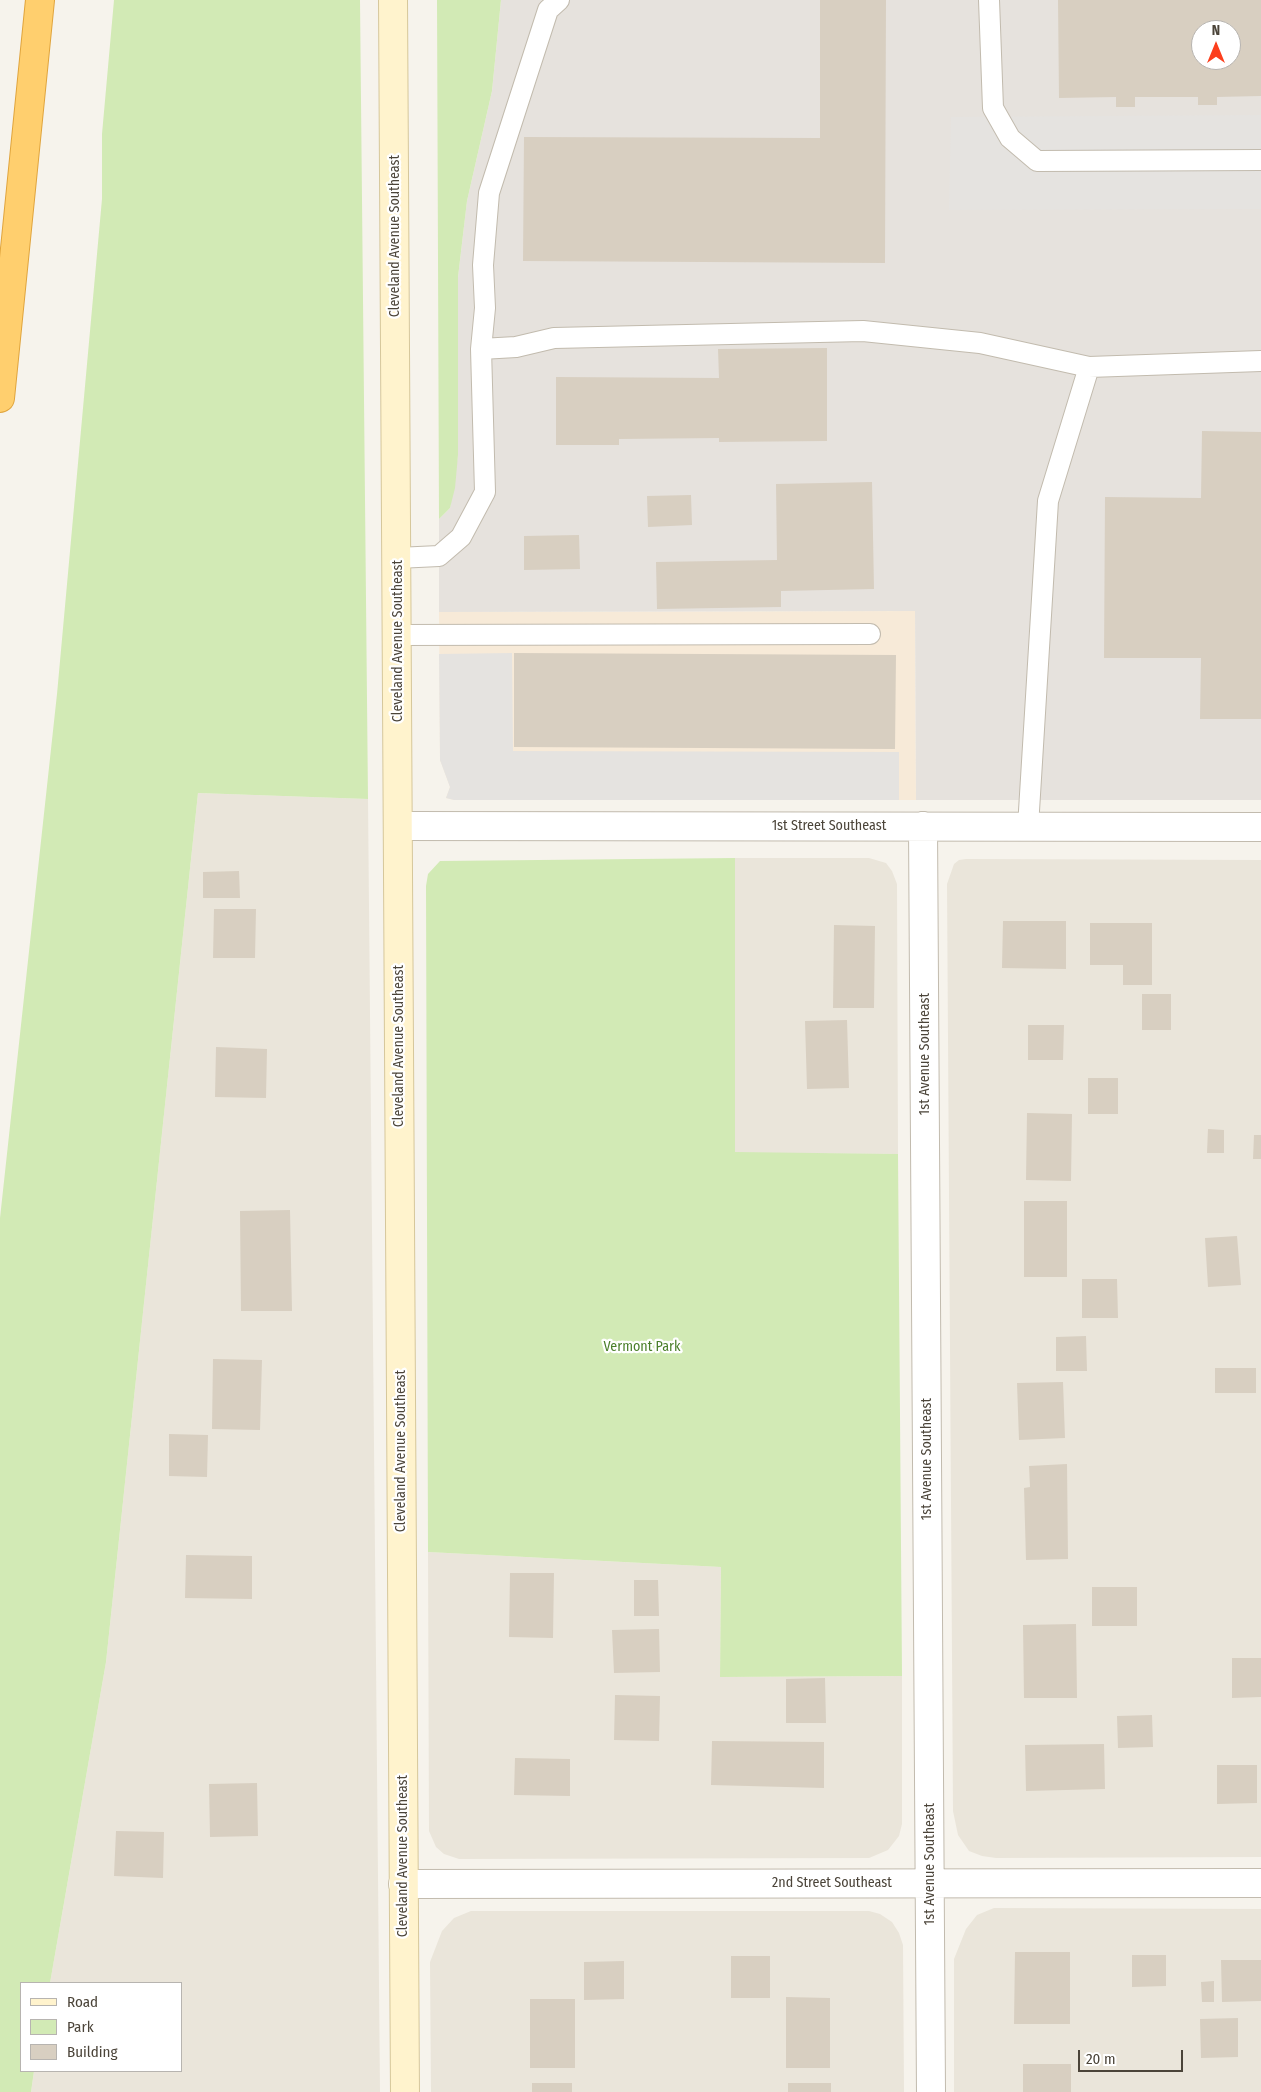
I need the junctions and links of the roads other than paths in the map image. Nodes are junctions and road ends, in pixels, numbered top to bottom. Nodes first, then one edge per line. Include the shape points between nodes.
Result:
1 (40, 0) edge
2 (393, 0) edge
3 (560, 0) edge
4 (989, 0) edge
5 (1261, 160) edge
6 (481, 349) junction
7 (1261, 361) edge
8 (1089, 367) junction
9 (0, 398) edge
10 (397, 558) junction
11 (870, 634) dead end
12 (398, 635) junction
13 (398, 826) junction
14 (923, 826) junction
15 (1028, 827) junction
16 (1261, 827) edge
17 (930, 1883) junction
18 (1261, 1883) edge
19 (403, 1884) junction
20 (405, 2092) edge
21 (931, 2092) edge

1 - 9 highway
2 - 10 street, Cleveland Avenue Southeast
3 - 6 lane via 548,10 489,193
4 - 5 lane via 993,108 1010,138 1037,161
6 - 8 lane via 516,347 554,338 863,331 980,343
6 - 10 lane via 485,492 461,537 439,556
7 - 8 lane
8 - 15 lane via 1048,501
10 - 12 street, Cleveland Avenue Southeast
11 - 12 lane
12 - 13 street, Cleveland Avenue Southeast
13 - 14 street, 1st Street Southeast
13 - 19 street, Cleveland Avenue Southeast
14 - 15 street, 1st Street Southeast
14 - 17 street, 1st Avenue Southeast
15 - 16 street, 1st Street Southeast
17 - 18 street, 2nd Street Southeast
17 - 19 street, 2nd Street Southeast
17 - 21 street, 1st Avenue Southeast
19 - 20 street, Cleveland Avenue Southeast

